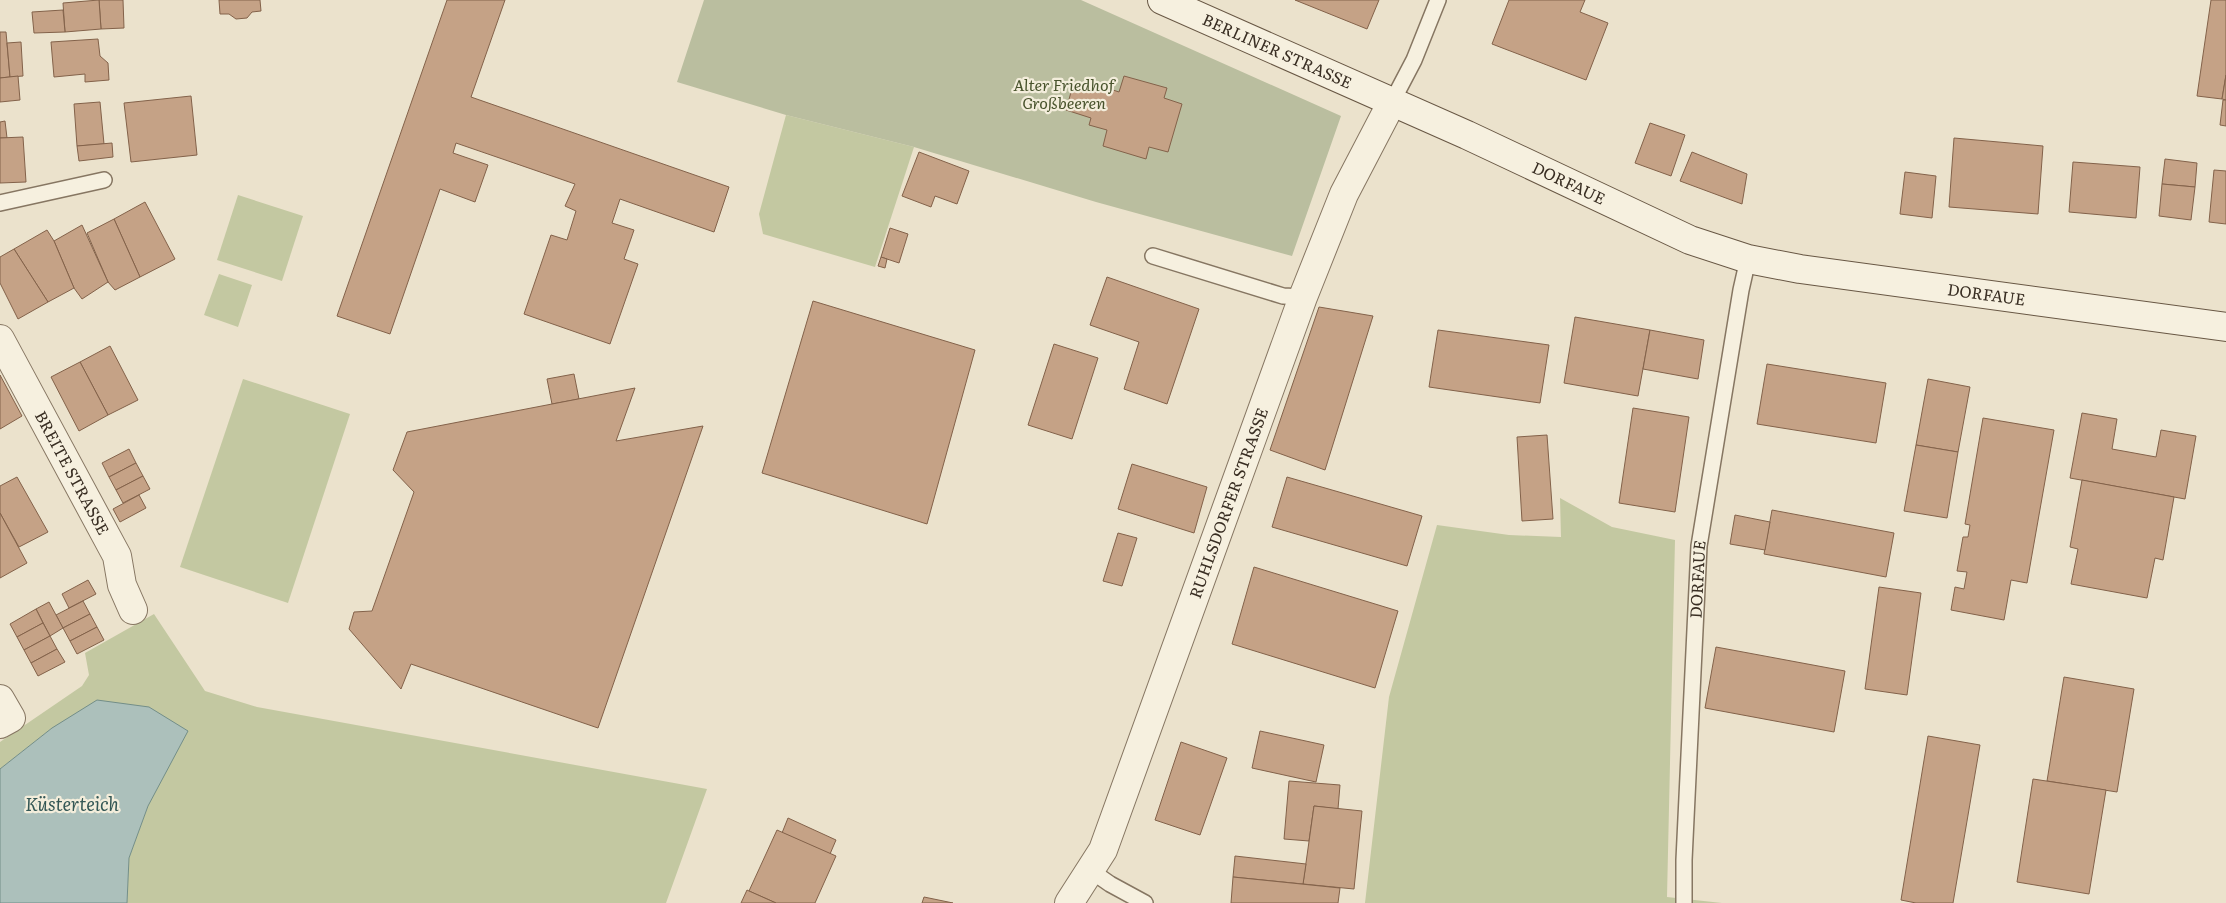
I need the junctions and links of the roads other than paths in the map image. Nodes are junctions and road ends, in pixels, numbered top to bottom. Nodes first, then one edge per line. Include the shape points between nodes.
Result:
1 (1162, 0) edge
2 (1438, 0) edge
3 (1392, 102) junction
4 (104, 180) dead end
5 (0, 203) edge
6 (1153, 256) dead end
7 (1748, 259) junction
8 (1304, 297) junction
9 (2226, 327) edge
10 (0, 339) edge
11 (133, 610) dead end
12 (1090, 870) junction
13 (1069, 903) edge
14 (1145, 903) edge
15 (1684, 903) edge

1 - 3 street, BERLINER STRASSE
2 - 3 lane via 1414,60
3 - 7 street, DORFAUE via 1690,240
3 - 8 street, RUHLSDORFER STRASSE via 1344,194
4 - 5 lane
6 - 8 lane via 1283,296
7 - 9 street, DORFAUE via 1809,271
7 - 15 lane, DORFAUE via 1699,546
8 - 12 street, RUHLSDORFER STRASSE via 1103,850
10 - 11 street, BREITE STRASSE via 117,556 122,585
12 - 13 street, RUHLSDORFER STRASSE
12 - 14 lane

